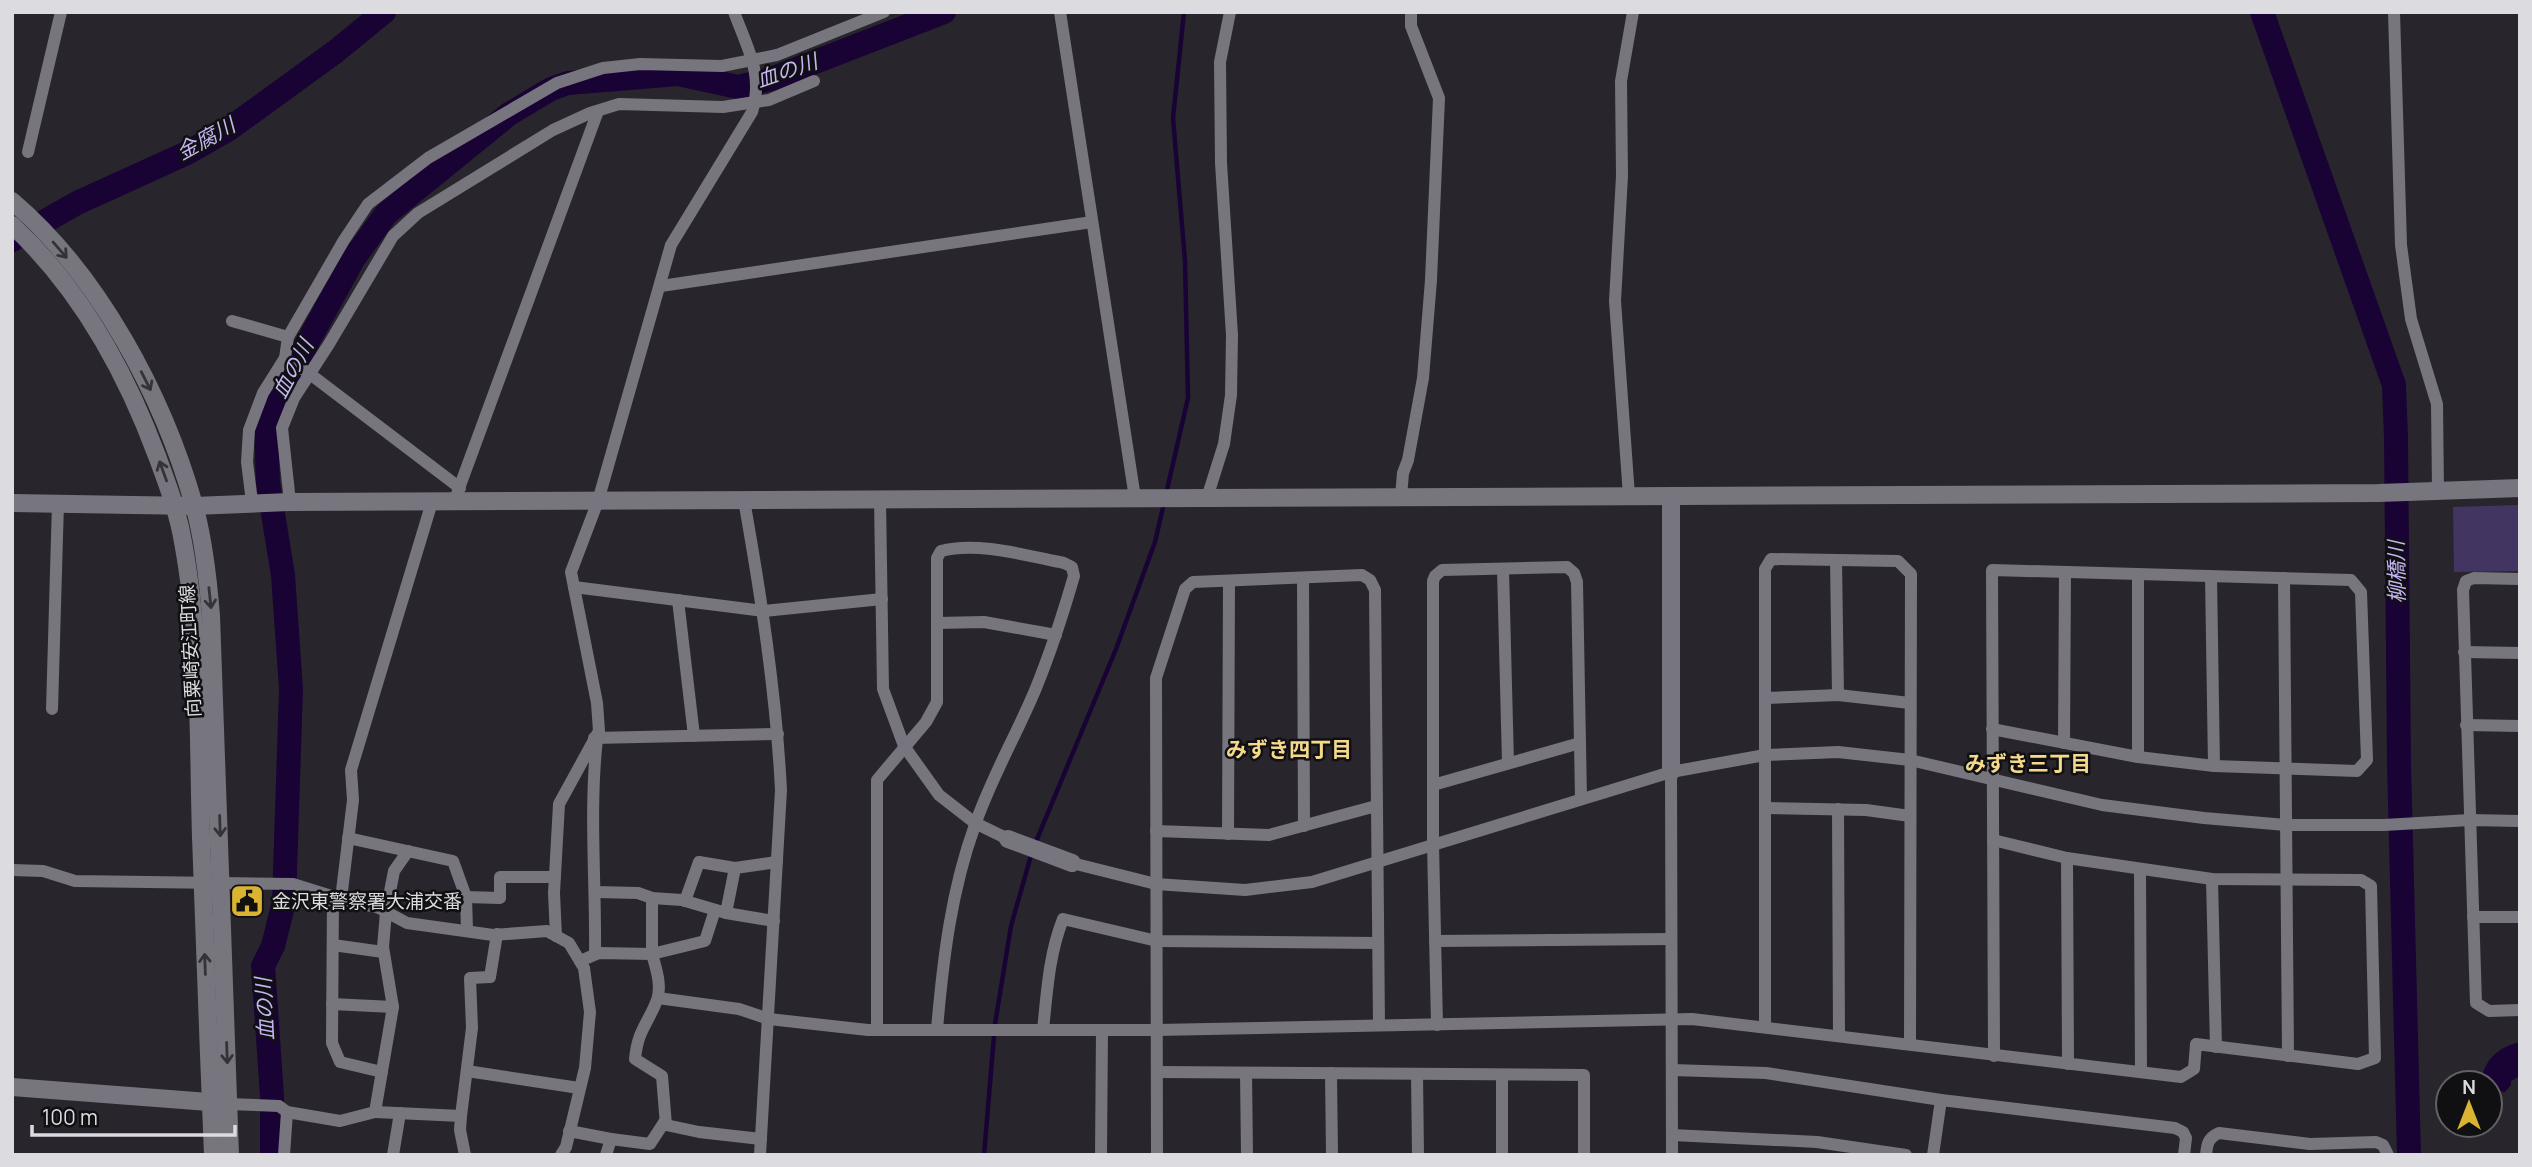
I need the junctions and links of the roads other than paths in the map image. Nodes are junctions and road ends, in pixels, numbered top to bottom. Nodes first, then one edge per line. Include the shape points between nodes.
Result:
1 (61, 12) edge
2 (734, 12) edge
3 (884, 12) edge
4 (1060, 12) edge
5 (1230, 12) edge
6 (1410, 12) edge
7 (1633, 12) edge
8 (2394, 12) edge
9 (754, 64) junction
10 (814, 81) dead end
11 (756, 99) junction
12 (598, 111) junction
13 (28, 152) dead end
14 (12, 201) edge
15 (1092, 222) junction
16 (12, 225) edge
17 (661, 286) junction
18 (232, 321) dead end
19 (107, 327) junction
20 (288, 337) junction
21 (285, 358) junction
22 (309, 374) junction
23 (2520, 488) edge
24 (2438, 491) junction
25 (457, 495) junction
26 (1629, 496) junction
27 (1671, 496) junction
28 (1401, 497) junction
29 (1143, 498) junction
30 (1207, 498) junction
31 (744, 500) junction
32 (880, 500) junction
33 (598, 501) junction
34 (252, 502) junction
35 (289, 502) junction
36 (432, 502) junction
37 (12, 503) edge
38 (58, 503) junction
39 (174, 505) junction
40 (194, 506) junction
41 (1836, 560) junction
42 (1503, 569) junction
43 (2065, 572) junction
44 (2138, 574) junction
45 (2211, 576) junction
46 (1303, 578) junction
47 (2284, 578) junction
48 (2520, 579) edge
49 (1229, 581) junction
50 (574, 587) junction
51 (882, 599) junction
52 (678, 600) junction
53 (764, 611) junction
54 (937, 622) junction
55 (1056, 635) junction
56 (2464, 652) junction
57 (2520, 653) edge
58 (1838, 695) junction
59 (1765, 698) junction
60 (1910, 703) junction
61 (52, 709) dead end
62 (2466, 725) junction
63 (2520, 726) edge
64 (1992, 729) junction
65 (778, 734) junction
66 (694, 736) junction
67 (596, 738) junction
68 (1580, 743) junction
69 (2064, 743) junction
70 (904, 746) junction
71 (1765, 755) junction
72 (2138, 757) junction
73 (1910, 760) junction
74 (1508, 763) junction
75 (2214, 766) junction
76 (2286, 769) junction
77 (1671, 772) junction
78 (1993, 780) junction
79 (1433, 785) junction
80 (1581, 798) junction
81 (1376, 806) junction
82 (1765, 808) junction
83 (1838, 810) junction
84 (1910, 816) junction
85 (2470, 820) junction
86 (2520, 821) edge
87 (975, 823) junction
88 (2286, 825) junction
89 (1304, 826) junction
90 (1156, 831) junction
91 (1228, 834) junction
92 (348, 838) junction
93 (1008, 839) joint
94 (1993, 840) junction
95 (1433, 844) junction
96 (408, 851) junction
97 (2067, 858) junction
98 (777, 862) junction
99 (1376, 862) junction
100 (1072, 863) joint
101 (735, 868) junction
102 (2140, 869) junction
103 (12, 870) edge
104 (555, 877) junction
105 (2213, 879) junction
106 (2286, 880) junction
107 (202, 882) junction
108 (222, 884) junction
109 (1156, 884) junction
110 (596, 892) junction
111 (466, 897) junction
112 (337, 898) junction
113 (652, 898) junction
114 (685, 901) junction
115 (720, 911) junction
116 (386, 912) junction
117 (2473, 917) junction
118 (2520, 917) edge
119 (774, 921) junction
120 (467, 930) junction
121 (497, 934) junction
122 (556, 936) junction
123 (1671, 939) junction
124 (1157, 941) junction
125 (1435, 941) junction
126 (1378, 943) junction
127 (333, 945) junction
128 (383, 952) junction
129 (595, 954) junction
130 (652, 954) junction
131 (580, 961) junction
132 (658, 998) junction
133 (332, 1004) junction
134 (393, 1007) junction
135 (2520, 1010) edge
136 (769, 1019) junction
137 (1671, 1020) junction
138 (1379, 1025) junction
139 (1437, 1025) junction
140 (1765, 1027) junction
141 (877, 1029) junction
142 (937, 1030) junction
143 (1043, 1030) junction
144 (1102, 1030) junction
145 (1157, 1030) junction
146 (1839, 1036) junction
147 (1910, 1044) junction
148 (2216, 1047) junction
149 (1994, 1056) junction
150 (2288, 1056) junction
151 (2068, 1064) junction
152 (1672, 1070) junction
153 (467, 1071) junction
154 (382, 1072) junction
155 (1157, 1072) junction
156 (2141, 1072) junction
157 (1246, 1073) junction
158 (1331, 1073) junction
159 (1417, 1074) junction
160 (1502, 1075) junction
161 (12, 1087) edge
162 (579, 1088) junction
163 (1941, 1100) junction
164 (219, 1103) junction
165 (277, 1108) junction
166 (374, 1112) junction
167 (400, 1113) junction
168 (461, 1116) junction
169 (665, 1121) junction
170 (569, 1131) junction
171 (1672, 1135) junction
172 (611, 1139) junction
173 (761, 1139) junction
174 (651, 1149) edge
175 (2310, 1149) edge
176 (213, 1155) edge
177 (230, 1155) edge
178 (284, 1155) edge
179 (393, 1155) edge
180 (465, 1155) edge
181 (561, 1155) edge
182 (606, 1155) edge
183 (760, 1155) edge
184 (1101, 1155) edge
185 (1157, 1155) edge
186 (1247, 1155) edge
187 (1332, 1155) edge
188 (1418, 1155) edge
189 (1502, 1155) edge
190 (1584, 1155) edge
191 (1672, 1155) edge
192 (1906, 1155) edge
193 (1933, 1155) edge
194 (2184, 1155) edge
195 (2206, 1155) edge
196 (2388, 1155) edge

1 - 13 street
2 - 9 street
3 - 9 street
4 - 15 street
5 - 30 street via 1220,75 1231,395 1224,444
6 - 28 street via 1411,26 1439,98 1423,378
7 - 26 street via 1621,81 1622,176 1615,301
8 - 24 street via 2401,246 2412,319 2437,404
9 - 11 street
9 - 20 street via 603,68 557,83 428,158 368,204
10 - 11 street via 769,100
11 - 12 street via 723,107 620,104
11 - 17 street via 671,244
12 - 22 street via 553,130 418,213 393,236
12 - 25 street
14 -> 19 street, 向粟崎安江町線 via 63,253
15 - 17 street
15 - 29 street
16 - 19 street, 向粟崎安江町線
17 - 33 street
18 - 20 street
39 -> 19 street, 向粟崎安江町線
19 -> 40 street, 向粟崎安江町線 via 158,404
20 - 21 street
21 - 22 street
21 - 34 street via 263,393 249,430
22 - 25 street
22 - 35 street via 282,428
23 - 24 street
24 - 27 street
25 - 33 street
25 - 36 street
26 - 27 street
26 - 28 street
27 - 77 street
28 - 30 street
29 - 30 street
29 - 32 street
31 - 32 street
31 - 33 street
31 - 53 street
32 - 51 street
33 - 50 street via 571,572
34 - 35 street
34 - 40 street
35 - 36 street
36 - 92 street via 351,770
37 - 38 street
38 - 39 street
38 - 61 street
39 - 40 street
39 - 107 street, 向粟崎安江町線 via 195,635
40 -> 108 street, 向粟崎安江町線 via 211,615
41 - 58 street
41 - 59 street via 1771,559 1765,569
41 - 60 street via 1898,561 1910,574
42 - 68 street via 1567,567 1574,573
42 - 74 street
42 - 79 street via 1442,570 1433,581
43 - 44 street
43 - 64 street via 1992,570
43 - 69 street
44 - 45 street
44 - 72 street
45 - 47 street
45 - 75 street
46 - 49 street
46 - 81 street via 1362,575 1375,590
46 - 89 street
47 - 76 street
47 - 76 street via 2351,580 2361,592 2367,760 2357,771
48 - 56 street via 2466,581
49 - 90 street via 1193,582 1185,589 1156,678
49 - 91 street
50 - 52 street
50 - 67 street via 597,704
51 - 53 street
51 - 70 street via 883,689
52 - 53 street
52 - 66 street
53 - 65 street
54 - 55 street via 984,622
54 - 55 street via 937,558 941,551 1006,551 1072,567 1074,576
54 - 70 street via 937,702
55 - 87 street
56 - 57 street
56 - 62 street
58 - 59 street
58 - 60 street
59 - 71 street
60 - 73 street
62 - 63 street
62 - 85 street
64 - 69 street
64 - 78 street
65 - 66 street
65 - 98 street
66 - 67 street
67 - 104 street via 559,804
67 - 110 street via 592,781
68 - 74 street
68 - 80 street
69 - 72 street
70 - 87 street via 939,795
70 - 141 street via 877,780
71 - 73 street via 1838,752
71 - 77 street
71 - 82 street
72 - 75 street
73 - 78 street
73 - 84 street
74 - 79 street
75 - 76 street
76 - 88 street
77 - 80 street
77 - 123 street
78 - 88 street via 2102,805
78 - 94 street
79 - 95 street
80 - 95 street
81 - 89 street
81 - 99 street
82 - 83 street
82 - 140 street
83 - 84 street
83 - 146 street
84 - 147 street
85 - 86 street
85 - 88 street
85 - 117 street
87 - 93 street
87 - 142 street via 956,886
88 - 106 street
89 - 91 street via 1269,835
90 - 91 street
90 - 109 street
92 - 96 street
92 - 112 street
93 - 100 street
94 - 97 street
94 - 149 street
95 - 99 street
95 - 125 street
96 - 111 street via 453,861
96 - 116 street via 394,871
97 - 102 street
97 - 151 street
98 - 101 street
98 - 119 street
99 - 109 street via 1312,882 1245,890
99 - 126 street
100 - 109 street
101 - 114 street via 699,862
101 - 115 street
102 - 105 street
102 - 156 street
103 - 107 street via 43,871 75,881
104 - 111 street via 500,877 500,898
104 - 122 street
105 - 106 street
105 - 148 street
106 - 150 street
106 - 150 street via 2361,880 2371,886 2375,1058 2358,1065
107 - 108 street
164 -> 107 street, 向粟崎安江町線
108 - 112 street via 283,884
108 -> 164 street, 向粟崎安江町線
109 - 124 street
110 - 113 street
110 - 129 street
111 - 120 street
112 - 116 street
112 - 127 street
113 - 114 street
113 - 130 street
114 - 115 street
115 - 119 street
115 - 130 street via 705,941
116 - 120 street via 407,923
116 - 128 street
117 - 118 street
117 - 135 street via 2476,1003 2489,1011
119 - 136 street
120 - 121 street
121 - 122 street via 547,931
121 - 153 street via 491,976 470,978 472,1028
122 - 131 street via 569,943
123 - 125 street
123 - 137 street
124 - 126 street
124 - 143 street via 1063,919 1049,969
124 - 145 street
125 - 139 street
126 - 138 street
127 - 128 street
127 - 133 street
128 - 134 street
129 - 130 street
129 - 131 street
130 - 132 street
131 - 162 street via 590,1012
132 - 136 street via 739,1009
132 - 169 street via 637,1038 635,1059 662,1076
133 - 134 street
133 - 154 street via 332,1042 341,1062
134 - 154 street
136 - 141 street
136 - 173 street
137 - 139 street
137 - 140 street
137 - 152 street
138 - 139 street
138 - 145 street
140 - 146 street
141 - 142 street
142 - 143 street
143 - 144 street
144 - 145 street
144 - 184 street
145 - 155 street
146 - 147 street
147 - 149 street
148 - 150 street
148 - 156 street via 2196,1044 2194,1069 2181,1077
149 - 151 street
151 - 156 street
152 - 163 street via 1766,1073
152 - 171 street
153 - 162 street
153 - 168 street
154 - 166 street
155 - 157 street
155 - 185 street
157 - 158 street
157 - 186 street
158 - 159 street
158 - 187 street
159 - 160 street
159 - 188 street
160 - 189 street
160 - 190 street via 1584,1075
161 - 164 street
162 - 170 street
163 - 193 street
163 - 194 street via 2175,1128 2186,1138
164 - 165 street
164 - 176 street, 向粟崎安江町線
164 - 177 street, 向粟崎安江町線
165 - 166 street via 340,1121
165 - 178 street
166 - 167 street
167 - 168 street
167 - 179 street
168 - 180 street
169 - 173 street via 699,1132
169 - 174 street
170 - 172 street
170 - 181 street
171 - 191 street
171 - 192 street via 1817,1142
172 - 174 street
172 - 182 street
173 - 183 street
175 - 195 street via 2219,1133 2211,1137
175 - 196 street via 2376,1142

